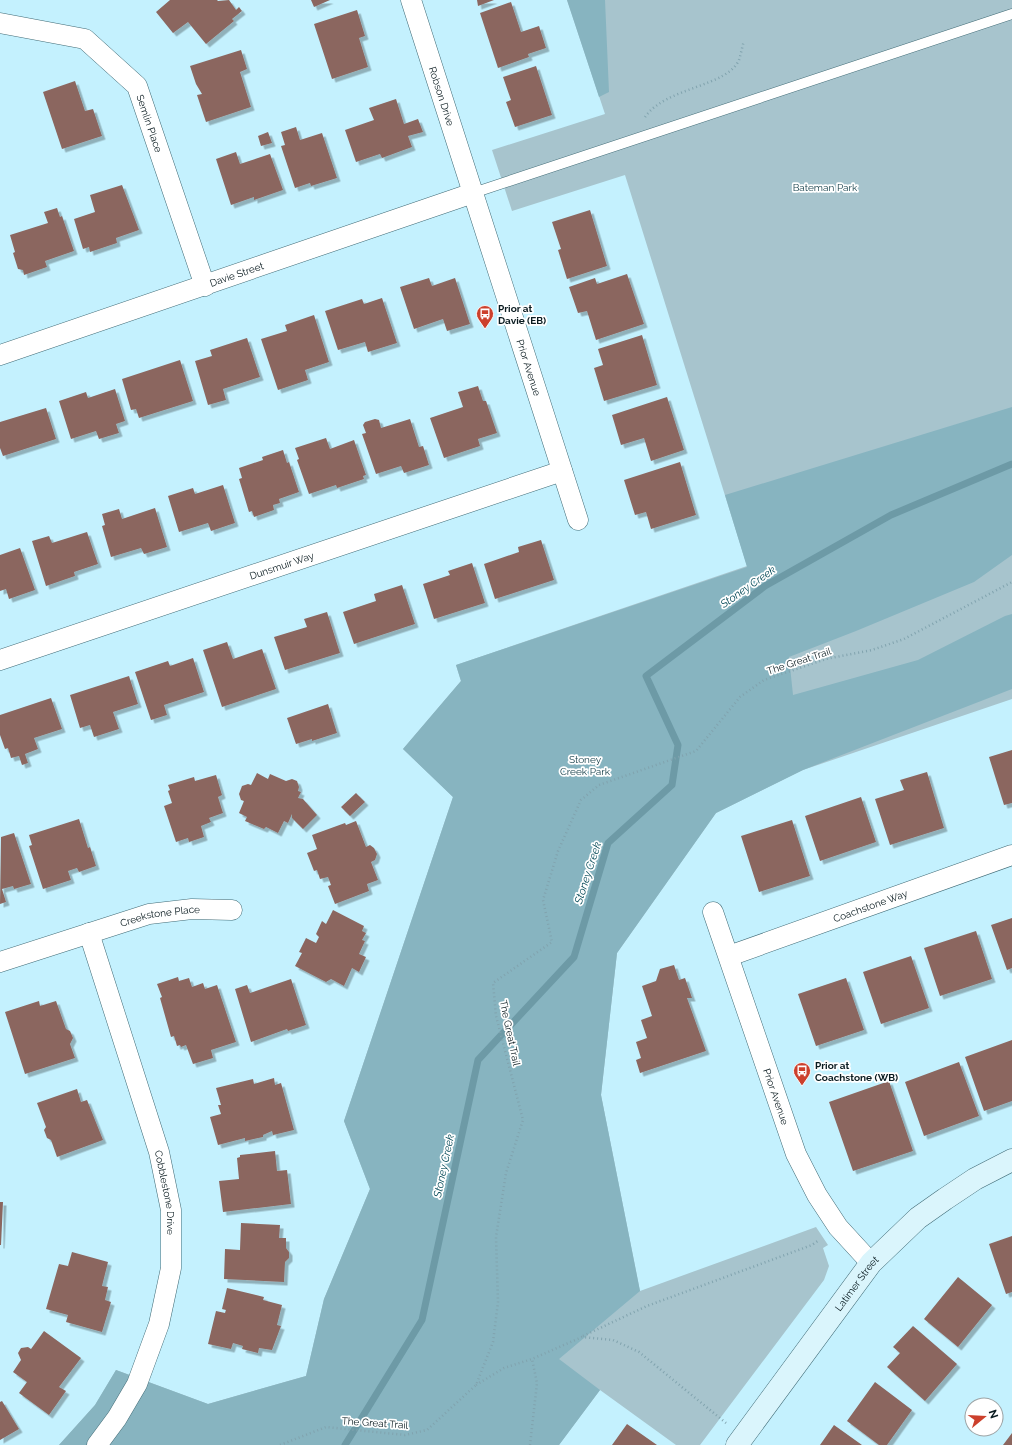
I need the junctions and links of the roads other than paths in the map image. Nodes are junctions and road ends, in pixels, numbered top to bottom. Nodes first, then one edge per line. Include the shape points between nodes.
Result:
1 (411, 0) edge
2 (1012, 14) edge
3 (0, 23) edge
4 (473, 193) junction
5 (205, 286) junction
6 (0, 355) edge
7 (562, 471) junction
8 (578, 520) dead end
9 (0, 660) edge
10 (1012, 855) edge
11 (232, 910) dead end
12 (713, 912) dead end
13 (89, 933) junction
14 (729, 956) junction
15 (0, 962) edge
16 (1012, 1160) edge
17 (871, 1263) junction
18 (740, 1441) edge
19 (97, 1445) edge

1 - 4 street, Robson Drive
2 - 4 lane
3 - 5 street, Semlin Place via 85,39 137,86
4 - 5 street, Davie Street
4 - 7 street, Prior Avenue
5 - 6 street, Davie Street
7 - 8 street, Prior Avenue
7 - 9 street, Dunsmuir Way
10 - 14 street, Coachstone Way
11 - 13 street, Creekstone Place via 192,909 149,914
12 - 14 street, Prior Avenue
13 - 15 street, Creekstone Place
13 - 19 street, Cobblestone Drive via 159,1152 171,1210 171,1268 159,1324 137,1384
14 - 17 street, Prior Avenue via 796,1154 817,1195 838,1227
16 - 17 street, Latimer Street via 975,1179 918,1218
17 - 18 street, Latimer Street

